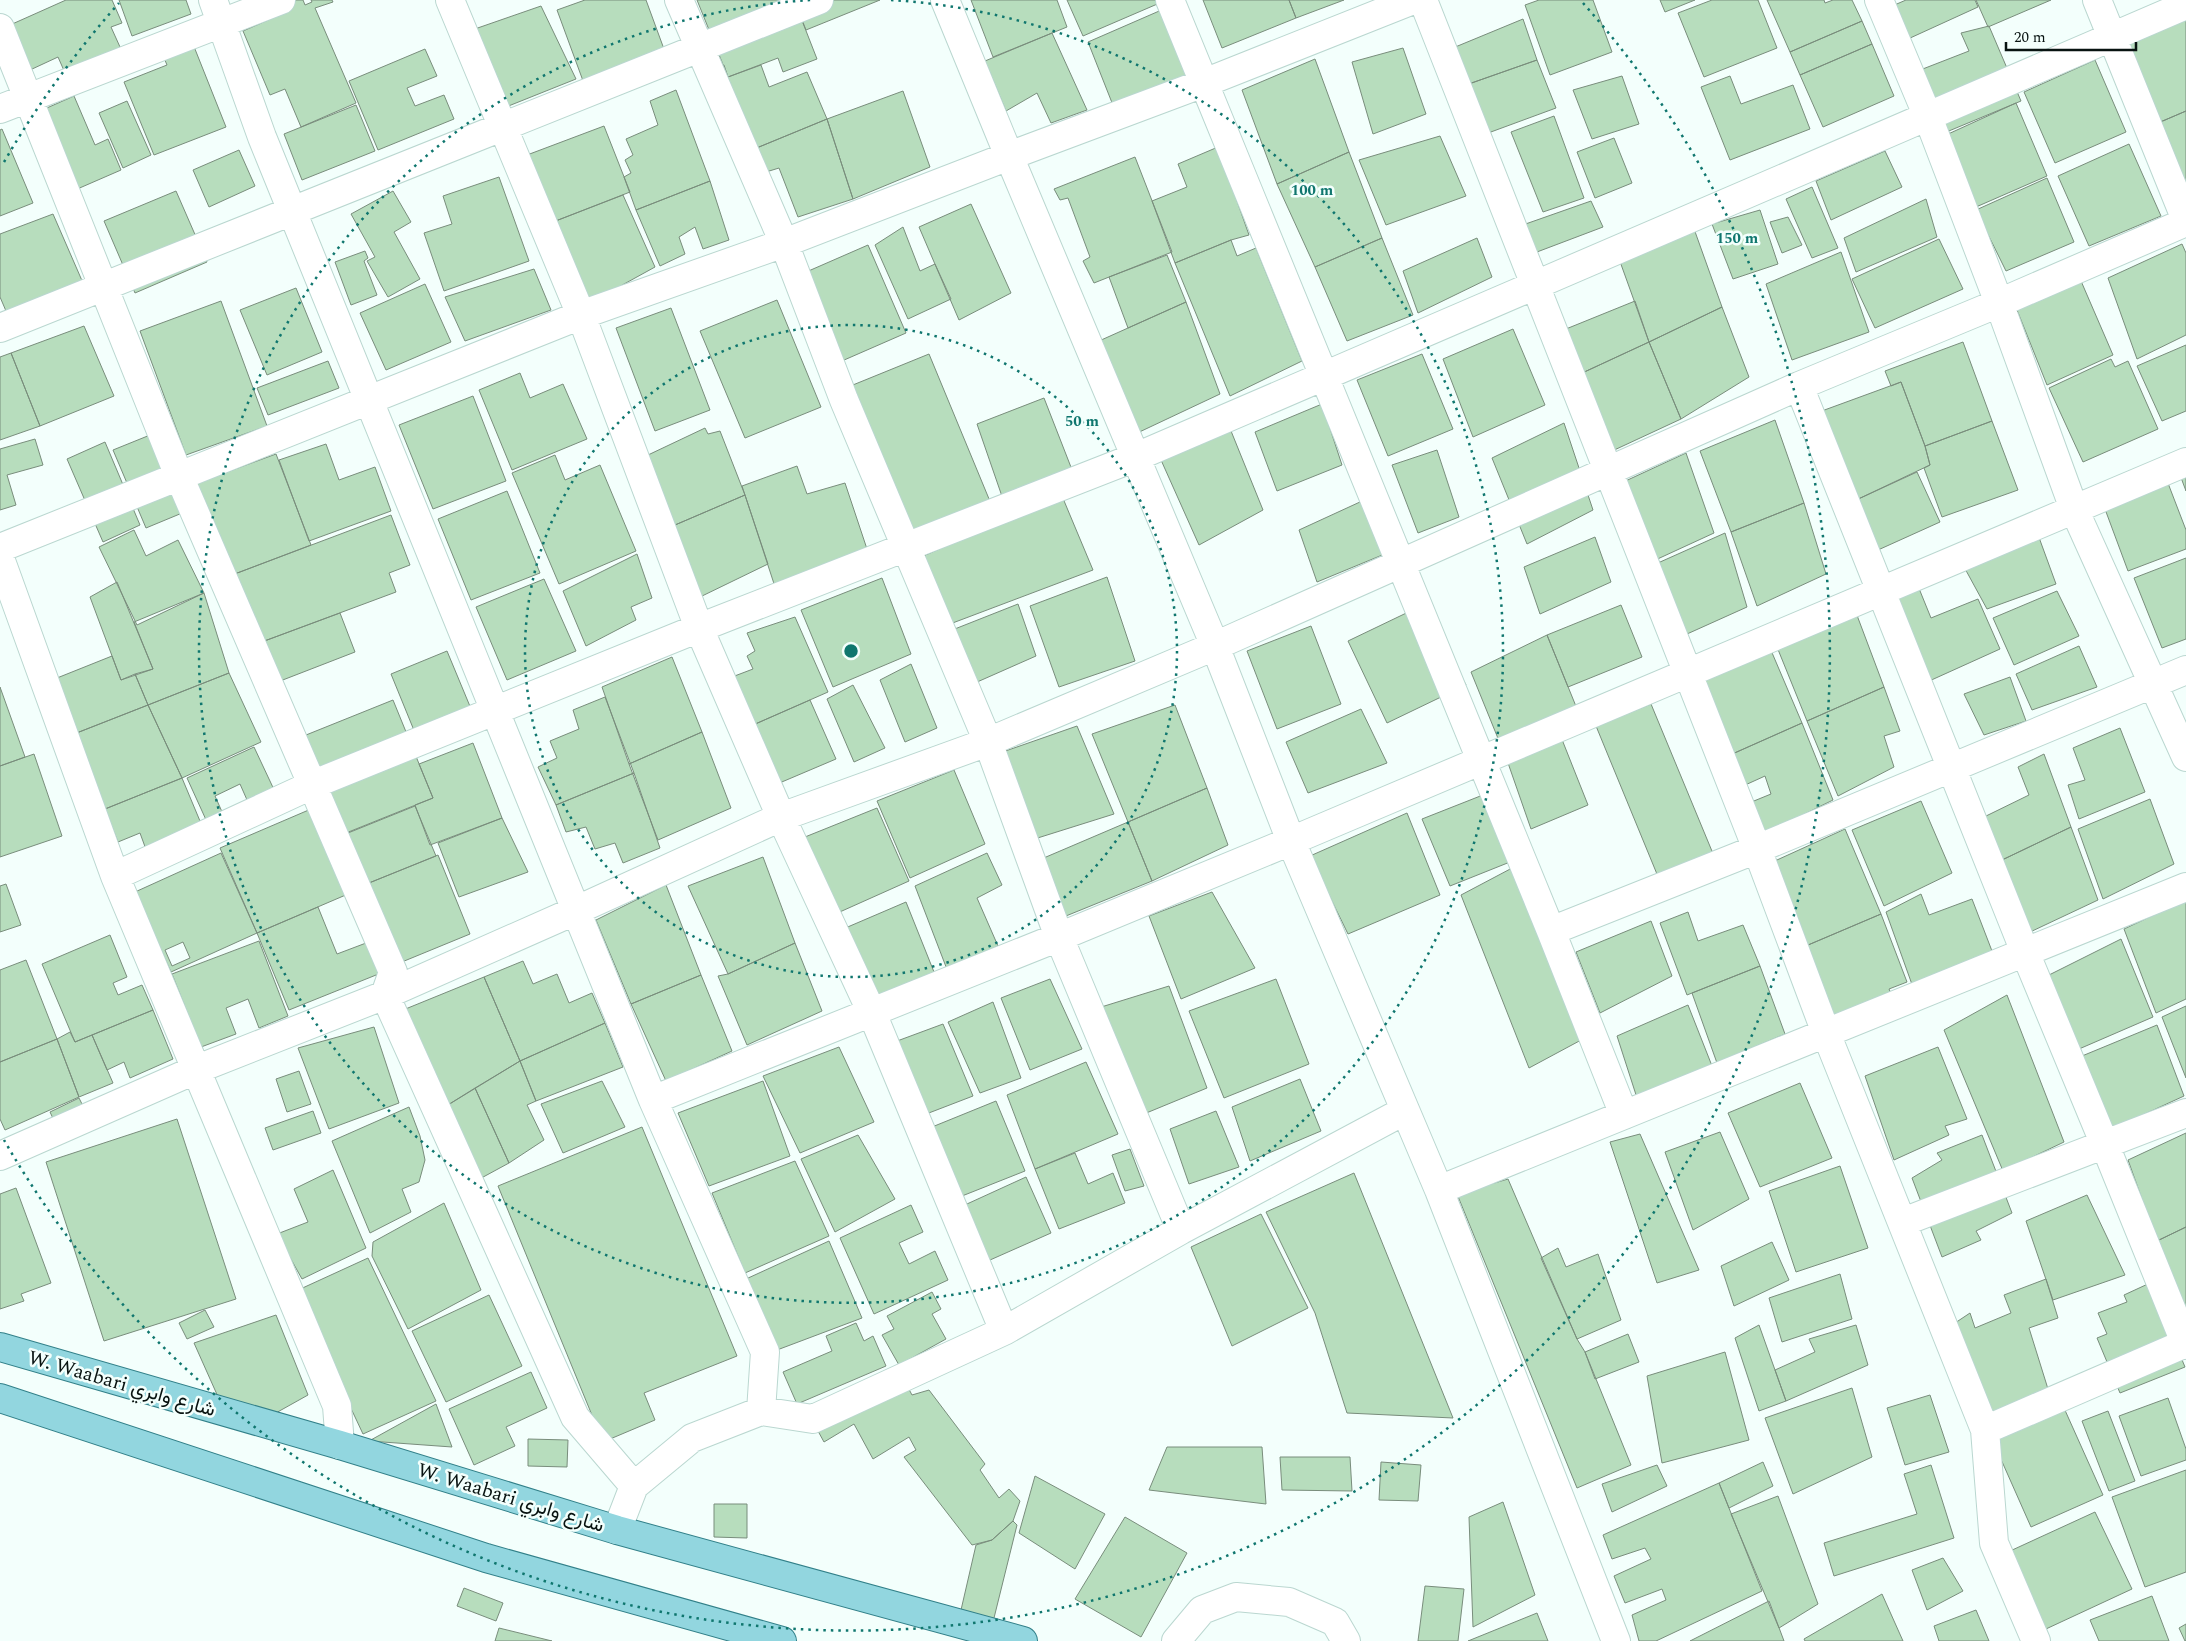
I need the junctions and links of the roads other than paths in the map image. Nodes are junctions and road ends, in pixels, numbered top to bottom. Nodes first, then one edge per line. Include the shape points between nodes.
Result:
1 (281, 0) edge
2 (450, 0) edge
3 (679, 0) edge
4 (819, 0) edge
5 (945, 0) edge
6 (1170, 0) edge
7 (1413, 0) edge
8 (1423, 0) edge
9 (1879, 0) edge
10 (2097, 0) edge
11 (2186, 5) edge
12 (218, 12) edge
13 (0, 28) edge
14 (2112, 37) junction
15 (700, 48) junction
16 (1204, 83) junction
17 (26, 98) junction
18 (0, 109) edge
19 (1928, 117) junction
20 (502, 126) junction
21 (1009, 156) junction
22 (292, 211) junction
23 (2186, 221) edge
24 (784, 243) junction
25 (1534, 285) junction
26 (102, 287) junction
27 (1999, 303) junction
28 (581, 315) junction
29 (0, 328) edge
30 (1324, 376) junction
31 (1799, 386) junction
32 (369, 400) junction
33 (1136, 457) junction
34 (2186, 462) edge
35 (1607, 470) junction
36 (179, 476) junction
37 (2074, 509) junction
38 (905, 547) junction
39 (0, 548) edge
40 (0, 558) edge
41 (1400, 563) junction
42 (1881, 591) junction
43 (699, 628) junction
44 (1215, 646) junction
45 (2186, 670) edge
46 (1687, 673) junction
47 (2153, 684) junction
48 (496, 711) junction
49 (988, 742) junction
50 (2186, 757) edge
51 (1482, 760) junction
52 (1952, 767) junction
53 (314, 784) junction
54 (781, 816) junction
55 (1291, 841) junction
56 (1756, 849) junction
57 (115, 876) junction
58 (2186, 887) edge
59 (577, 910) junction
60 (1551, 931) junction
61 (1059, 937) junction
62 (2025, 952) junction
63 (385, 995) junction
64 (872, 1013) junction
65 (1826, 1033) junction
66 (196, 1070) junction
67 (653, 1100) junction
68 (1404, 1111) junction
69 (2186, 1113) edge
70 (1624, 1115) junction
71 (2106, 1145) junction
72 (0, 1156) edge
73 (1439, 1190) junction
74 (1903, 1222) junction
75 (1181, 1230) junction
76 (1004, 1331) junction
77 (2186, 1344) edge
78 (0, 1347) edge
79 (0, 1398) edge
80 (760, 1411) junction
81 (1985, 1430) junction
82 (340, 1445) junction
83 (634, 1486) junction
84 (617, 1530) junction
85 (782, 1641) edge
86 (1023, 1641) edge
87 (1176, 1641) edge
88 (1346, 1641) edge
89 (1616, 1641) edge
90 (2036, 1641) edge

1 - 12 street
2 - 20 street
3 - 15 street
4 - 15 street
5 - 21 street
6 - 16 street
7 - 16 street
8 - 25 street
9 - 19 street
10 - 14 street
11 - 14 street
12 - 17 street
12 - 22 street
13 - 17 street
14 - 19 street
14 - 23 street
15 - 20 street
15 - 24 street
16 - 21 street
16 - 30 street
17 - 18 street
17 - 26 street
19 - 25 street
19 - 27 street
20 - 22 street
20 - 28 street
21 - 24 street
21 - 33 street
22 - 26 street
22 - 32 street
23 - 27 street
24 - 28 street
24 - 38 street
25 - 30 street
25 - 35 street
26 - 29 street
26 - 36 street
27 - 31 street
27 - 37 street
28 - 32 street
28 - 43 street
30 - 33 street
30 - 41 street
31 - 35 street
31 - 42 street
32 - 36 street
32 - 48 street
33 - 38 street
33 - 44 street
34 - 37 street
35 - 41 street
35 - 46 street
36 - 39 street
36 - 53 street
37 - 42 street
37 - 47 street
38 - 43 street
38 - 49 street
40 - 57 street
41 - 44 street
41 - 51 street
42 - 46 street
42 - 52 street
43 - 48 street
43 - 54 street
44 - 49 street
44 - 55 street
45 - 47 street
46 - 51 street
46 - 56 street
47 - 50 street
47 - 52 street
48 - 53 street
48 - 59 street
49 - 54 street
49 - 61 street
51 - 55 street
51 - 60 street
52 - 56 street
52 - 62 street
53 - 57 street
53 - 63 street via 394,972
54 - 59 street
54 - 64 street
55 - 61 street
55 - 68 street
56 - 60 street
56 - 65 street
57 - 66 street
58 - 62 street
59 - 63 street
59 - 67 street
60 - 70 street
61 - 64 street
61 - 75 street
62 - 65 street
62 - 71 street
63 - 66 street
63 - 83 street via 575,1417
64 - 67 street
64 - 76 street
65 - 70 street
65 - 74 street
66 - 72 street
66 - 82 street via 337,1406
67 - 80 street via 765,1352
68 - 73 street
68 - 75 street
69 - 71 street
70 - 73 street
71 - 74 street
71 - 77 street
73 - 89 street
74 - 81 street
75 - 76 street
76 - 80 street via 813,1418
77 - 81 street
78 - 82 main road, W. Waabari شارع وابري
79 - 85 main road via 486,1558
80 - 83 street via 692,1438
81 - 90 street via 1994,1543
82 - 84 main road, W. Waabari شارع وابري
83 - 84 street
84 - 86 main road, W. Waabari شارع وابري
87 - 88 street via 1202,1610 1236,1597 1289,1602 1335,1622

